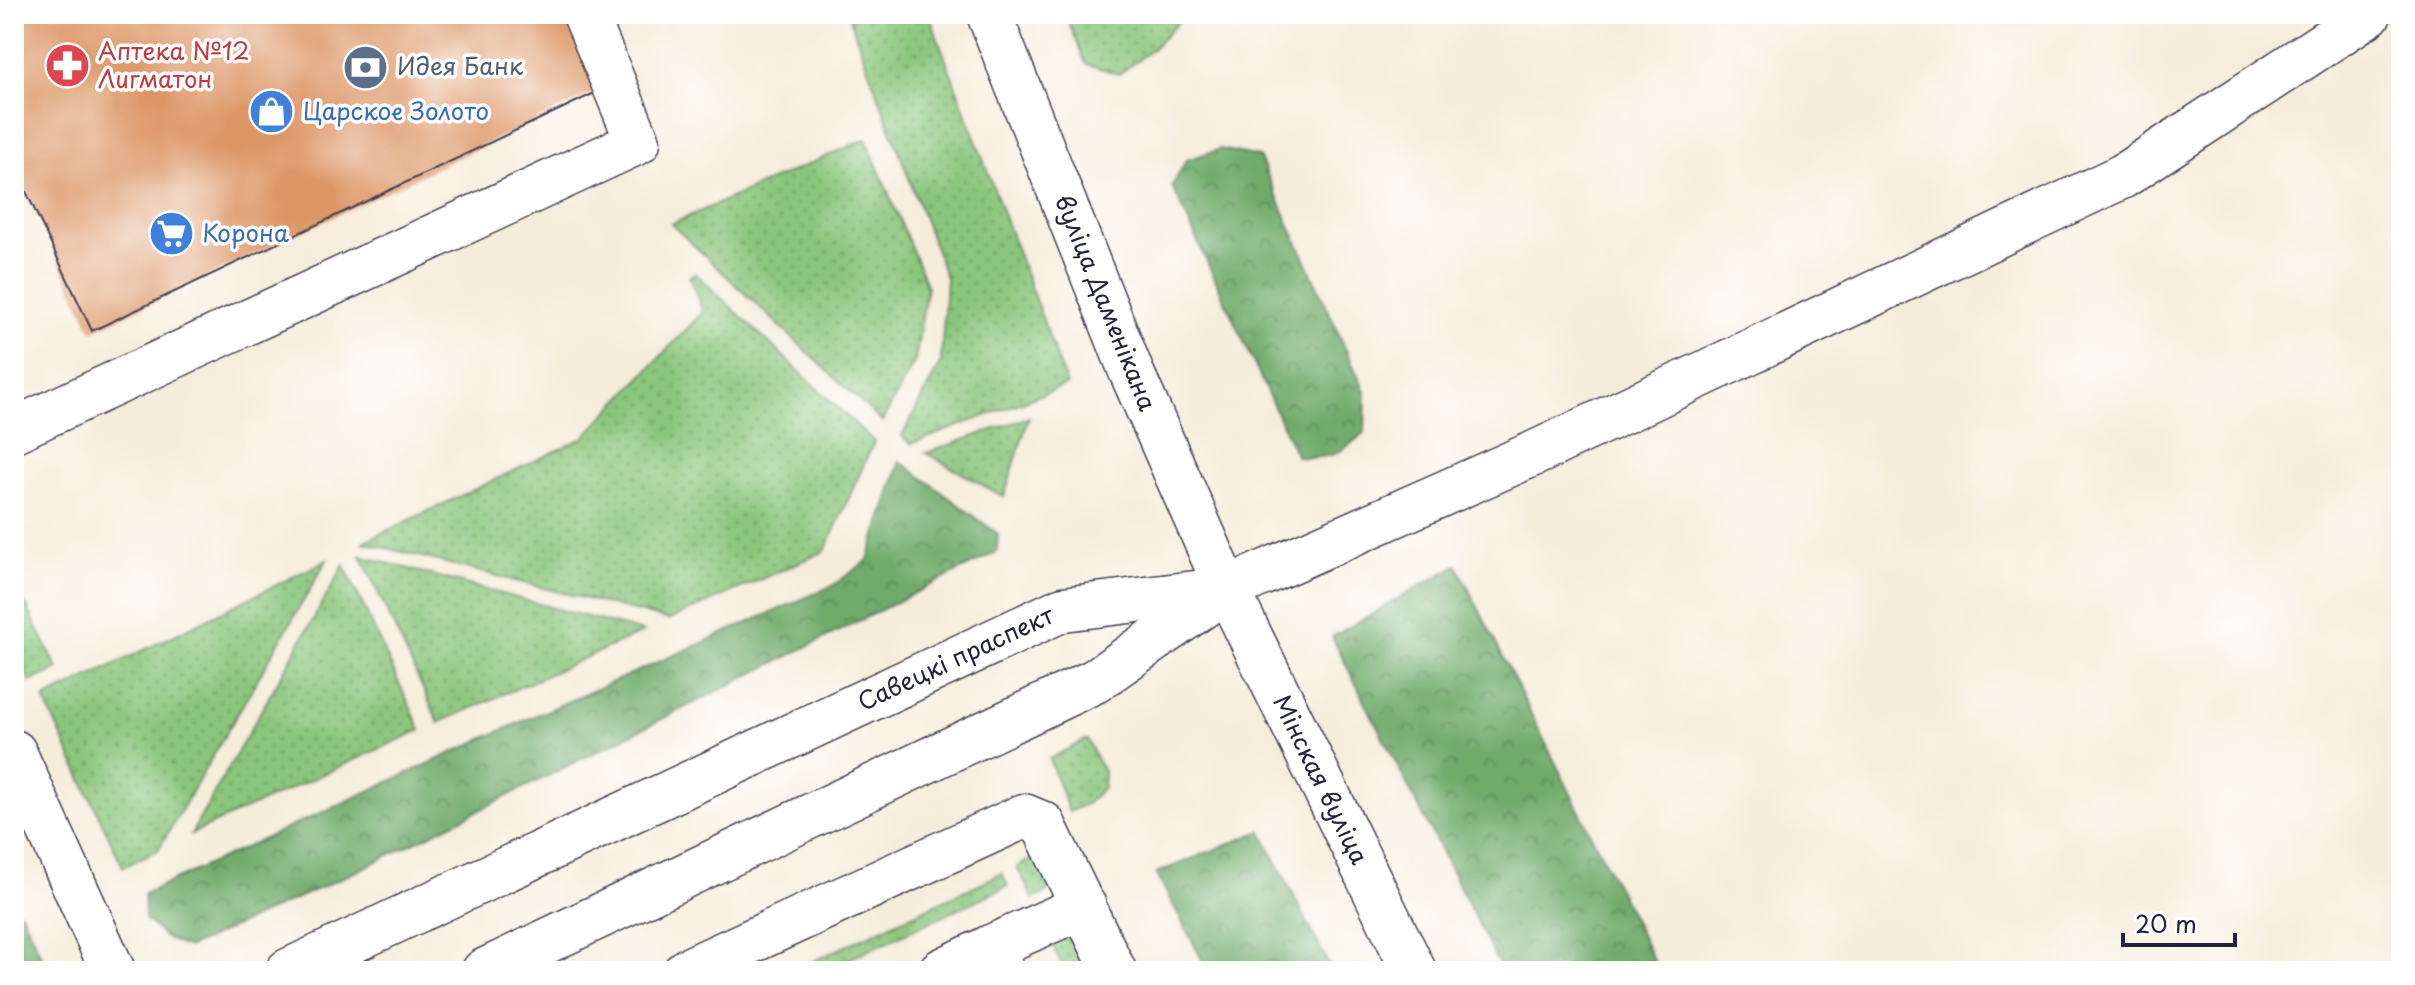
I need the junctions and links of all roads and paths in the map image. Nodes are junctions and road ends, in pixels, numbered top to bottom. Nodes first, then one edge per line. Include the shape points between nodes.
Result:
1 (585, 14) edge
2 (989, 14) edge
3 (2369, 14) edge
4 (14, 430) edge
5 (1227, 589) junction
6 (14, 752) edge
7 (1084, 906) junction
8 (997, 959) edge
9 (113, 971) edge
10 (288, 971) edge
11 (484, 971) edge
12 (686, 971) edge
13 (941, 971) edge
14 (1114, 971) edge
15 (1414, 971) edge

1 - 4 main road via 638,142
2 - 5 main road, вуліца Даменікана via 1131,371
3 - 5 main road via 2123,176 1533,454
5 - 10 main road, Савецкі праспект via 1063,609
5 - 11 main road via 1095,681
5 - 15 main road, Мінская вуліца
6 - 9 main road
7 - 8 main road
7 - 12 main road via 1043,824 1024,816
7 - 14 main road
8 - 13 main road

